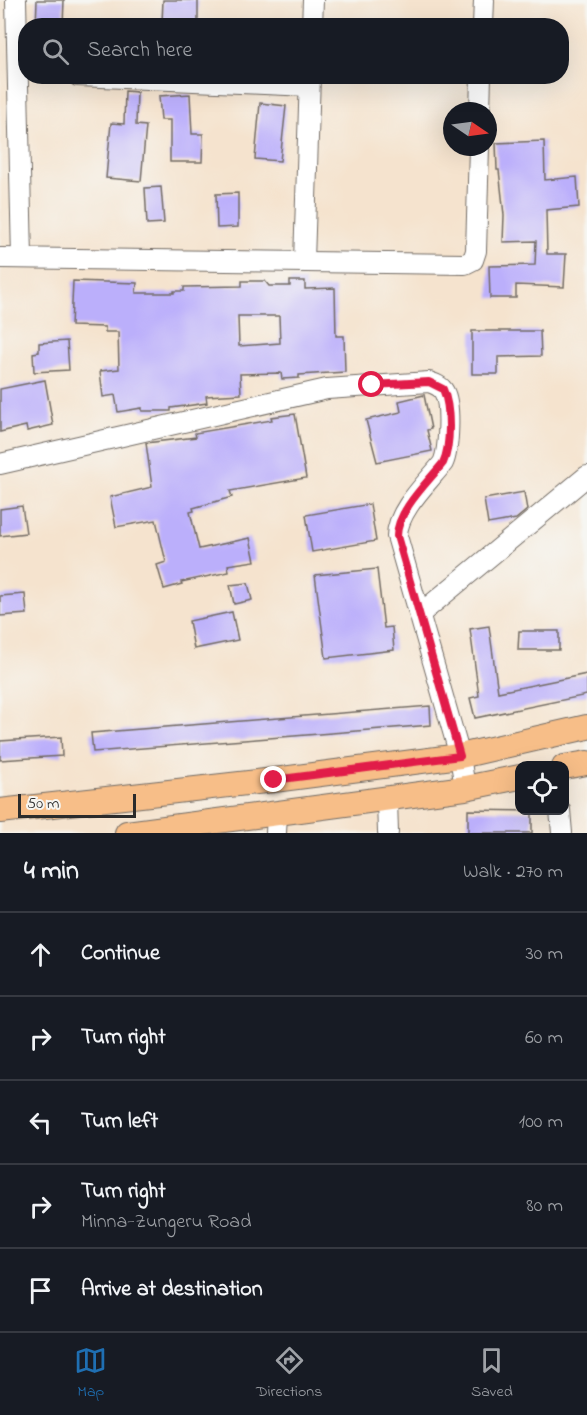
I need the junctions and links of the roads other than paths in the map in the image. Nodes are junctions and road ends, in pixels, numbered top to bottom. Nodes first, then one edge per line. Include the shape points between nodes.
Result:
1 (16, 0) edge
2 (313, 0) edge
3 (484, 0) edge
4 (312, 18) edge
5 (483, 18) edge
6 (18, 30) edge
7 (21, 84) edge
8 (310, 84) edge
9 (481, 84) edge
10 (480, 102) edge
11 (479, 156) edge
12 (0, 258) edge
13 (22, 258) junction
14 (304, 261) junction
15 (0, 465) edge
16 (587, 476) edge
17 (420, 614) junction
18 (587, 728) edge
19 (460, 756) junction
20 (587, 763) edge
21 (569, 766) edge
22 (515, 778) edge
23 (465, 788) junction
24 (387, 799) junction
25 (0, 811) edge
26 (560, 815) edge
27 (277, 824) edge
28 (127, 833) edge
29 (388, 833) edge
30 (562, 833) edge

1 - 6 street
2 - 4 street
3 - 5 street
7 - 13 street
8 - 14 street
9 - 10 street
11 - 14 street via 473,260 465,264
12 - 13 street
13 - 14 street
15 - 17 street via 327,389 429,382 443,389 447,398 447,453 397,525
16 - 17 street
17 - 19 street
18 - 19 main road
19 - 23 street
19 - 25 main road
20 - 21 main road
22 - 23 main road
23 - 24 main road
24 - 27 main road
24 - 29 street
26 - 30 street
27 - 28 main road

